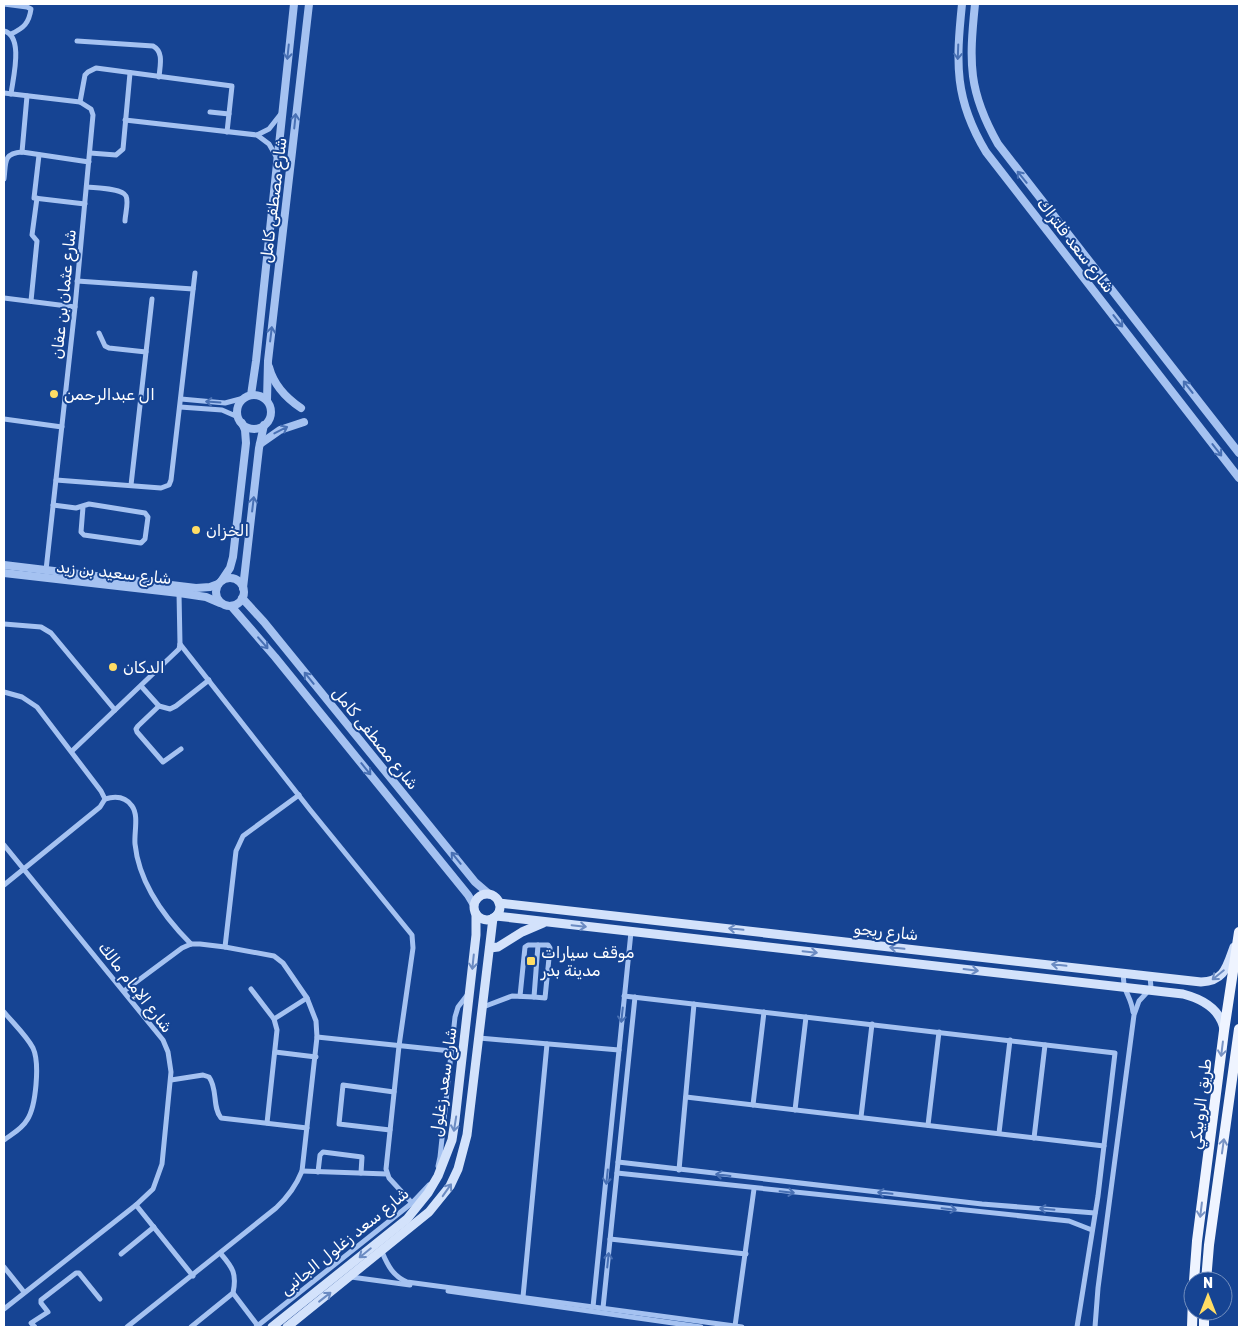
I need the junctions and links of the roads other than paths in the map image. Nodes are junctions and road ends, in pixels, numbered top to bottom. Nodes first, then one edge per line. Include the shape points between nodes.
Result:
1 (4, 4) edge
2 (294, 4) edge
3 (309, 4) edge
4 (962, 4) edge
5 (975, 4) edge
6 (4, 31) edge
7 (11, 34) junction
8 (77, 41) dead end
9 (130, 73) junction
10 (159, 76) junction
11 (4, 93) edge
12 (11, 94) junction
13 (28, 96) junction
14 (80, 102) junction
15 (210, 112) dead end
16 (282, 113) junction
17 (229, 114) junction
18 (125, 120) junction
19 (228, 132) junction
20 (257, 135) junction
21 (998, 144) junction
22 (1003, 151) junction
23 (22, 152) junction
24 (986, 152) junction
25 (90, 153) junction
26 (39, 155) junction
27 (277, 158) junction
28 (992, 160) junction
29 (89, 162) junction
30 (4, 178) edge
31 (87, 187) junction
32 (37, 198) junction
33 (85, 204) junction
34 (124, 221) dead end
35 (1082, 251) junction
36 (1071, 260) junction
37 (1092, 264) junction
38 (1081, 272) junction
39 (195, 273) dead end
40 (77, 281) junction
41 (193, 289) junction
42 (4, 298) edge
43 (152, 299) dead end
44 (31, 301) junction
45 (75, 307) junction
46 (99, 333) dead end
47 (146, 352) junction
48 (268, 361) junction
49 (255, 370) junction
50 (267, 371) junction
51 (247, 397) junction
52 (181, 400) junction
53 (267, 400) junction
54 (180, 407) junction
55 (301, 408) dead end
56 (4, 419) edge
57 (240, 420) junction
58 (304, 422) dead end
59 (264, 425) junction
60 (62, 428) junction
61 (260, 446) junction
62 (246, 447) junction
63 (1239, 453) edge
64 (1239, 478) edge
65 (56, 480) junction
66 (131, 486) junction
67 (53, 505) junction
68 (84, 507) junction
69 (232, 562) junction
70 (245, 564) junction
71 (4, 565) edge
72 (46, 570) junction
73 (4, 573) edge
74 (220, 582) junction
75 (202, 588) junction
76 (243, 588) junction
77 (179, 593) junction
78 (200, 596) junction
79 (242, 598) junction
80 (220, 603) junction
81 (231, 606) junction
82 (4, 624) edge
83 (180, 644) junction
84 (209, 680) junction
85 (141, 686) junction
86 (4, 692) edge
87 (159, 706) junction
88 (115, 710) junction
89 (181, 749) dead end
90 (72, 751) junction
91 (299, 795) junction
92 (105, 799) junction
93 (4, 845) edge
94 (24, 868) junction
95 (472, 878) junction
96 (4, 885) edge
97 (460, 886) junction
98 (489, 894) junction
99 (499, 903) junction
100 (523, 906) junction
101 (475, 910) junction
102 (494, 917) junction
103 (522, 919) junction
104 (545, 922) junction
105 (631, 932) junction
106 (1239, 932) edge
107 (792, 936) junction
108 (191, 944) junction
109 (538, 945) junction
110 (225, 947) junction
111 (490, 948) junction
112 (791, 950) junction
113 (1124, 972) junction
114 (1150, 976) junction
115 (1124, 988) junction
116 (251, 989) dead end
117 (1150, 990) junction
118 (124, 991) junction
119 (470, 992) junction
120 (520, 996) junction
121 (624, 996) junction
122 (534, 997) junction
123 (635, 997) junction
124 (306, 998) junction
125 (694, 1004) junction
126 (483, 1007) junction
127 (4, 1012) edge
128 (764, 1012) junction
129 (1134, 1015) junction
130 (806, 1017) junction
131 (274, 1019) junction
132 (872, 1024) junction
133 (1239, 1029) edge
134 (1224, 1031) junction
135 (939, 1032) junction
136 (317, 1037) junction
137 (479, 1038) junction
138 (1010, 1040) junction
139 (547, 1044) junction
140 (1045, 1044) junction
141 (399, 1046) junction
142 (619, 1050) junction
143 (451, 1051) junction
144 (276, 1052) junction
145 (316, 1057) junction
146 (170, 1080) junction
147 (394, 1092) junction
148 (615, 1093) junction
149 (625, 1094) junction
150 (686, 1097) junction
151 (753, 1105) junction
152 (796, 1110) junction
153 (861, 1118) junction
154 (267, 1123) junction
155 (928, 1125) junction
156 (307, 1128) junction
157 (390, 1130) junction
158 (999, 1133) junction
159 (1034, 1138) junction
160 (4, 1140) edge
161 (1104, 1146) junction
162 (618, 1162) junction
163 (666, 1168) junction
164 (679, 1170) junction
165 (302, 1171) junction
166 (318, 1172) junction
167 (361, 1173) junction
168 (617, 1173) junction
169 (387, 1174) junction
170 (666, 1179) junction
171 (754, 1188) junction
172 (928, 1198) junction
173 (412, 1203) junction
174 (136, 1205) junction
175 (928, 1207) junction
176 (1095, 1213) junction
177 (154, 1227) junction
178 (1092, 1230) junction
179 (610, 1239) junction
180 (382, 1252) junction
181 (121, 1254) dead end
182 (220, 1254) junction
183 (746, 1254) junction
184 (4, 1267) edge
185 (1195, 1271) edge
186 (1207, 1271) edge
187 (193, 1276) junction
188 (351, 1277) junction
189 (24, 1292) junction
190 (233, 1293) junction
191 (524, 1297) junction
192 (100, 1299) dead end
193 (306, 1306) junction
194 (593, 1307) junction
195 (604, 1308) junction
196 (4, 1309) edge
197 (658, 1322) junction
198 (257, 1326) edge
199 (683, 1326) edge
200 (735, 1326) edge
201 (34, 1327) edge
202 (127, 1327) edge
203 (191, 1327) edge
204 (272, 1327) edge
205 (287, 1327) edge
206 (664, 1327) edge
207 (701, 1327) edge
208 (742, 1327) edge
209 (1077, 1327) edge
210 (1095, 1327) edge

1 - 7 street via 31,9 24,27
2 -> 16 street, شارع مصطفى كامل
48 -> 3 street, شارع مصطفى كامل
4 -> 24 street, شارع سعد فلتراك via 957,56 960,90 970,124
5 - 21 street, شارع سعد فلتراك via 971,44 973,82 984,120
6 - 7 street
7 - 12 street via 16,44
8 - 10 street via 152,46 161,53
9 - 10 street
9 - 14 street via 92,69 85,75
9 - 18 street
10 - 17 street via 232,86
11 - 12 street
12 - 13 street
13 - 14 street
13 - 23 street
14 - 25 street, شارع عثمان بن عفان via 93,115
15 - 17 street
16 - 20 street via 274,124
16 - 27 street, شارع مصطفى كامل
17 - 19 street
18 - 19 street
18 - 25 street via 120,153
19 - 20 street
20 - 27 street via 269,144
21 - 22 street, شارع سعد فلتراك
21 - 24 street
22 - 28 street
35 -> 22 street, شارع سعد فلتراك
23 - 26 street
23 - 30 street via 9,155
24 - 28 street, شارع سعد فلتراك
25 - 29 street, شارع عثمان بن عفان
26 - 29 street
26 - 32 street via 34,195
27 - 49 street, شارع مصطفى كامل
28 - 36 street, شارع سعد فلتراك
29 - 31 street, شارع عثمان بن عفان
31 - 33 street, شارع عثمان بن عفان
31 - 34 street via 125,194
32 - 33 street
32 - 44 street via 32,236 37,241
33 - 40 street, شارع عثمان بن عفان
35 - 36 street
35 - 37 street, شارع سعد فلتراك
36 - 38 street, شارع سعد فلتراك
37 - 38 street
63 -> 37 street, شارع سعد فلتراك
38 -> 64 street, شارع سعد فلتراك
39 - 41 street
40 - 41 street
40 - 45 street, شارع عثمان بن عفان
41 - 52 street
42 - 44 street
43 - 47 street
44 - 45 street
45 - 60 street, شارع عثمان بن عفان
46 - 47 street via 109,348
47 - 66 street
48 - 50 street, شارع مصطفى كامل
48 - 55 street via 282,393
49 - 50 street via 260,376
49 - 51 street, شارع مصطفى كامل
50 - 53 street, شارع مصطفى كامل
51 -> 52 street via 224,402
51 - 53 street via 258,395
51 - 57 street via 238,408
52 - 54 street
53 - 59 street via 271,416
54 - 57 street via 222,410
54 - 66 street via 170,483 164,488
56 - 60 street
57 - 59 street via 250,428
57 - 62 street
61 -> 58 street via 280,430
59 - 61 street
60 - 65 street, شارع عثمان بن عفان
61 - 62 street
70 -> 61 street
62 - 69 street
65 - 66 street
65 - 67 street, شارع عثمان بن عفان
67 - 68 street
67 - 72 street, شارع عثمان بن عفان
68 - 68 street via 89,504 145,513 148,517 145,539 141,543 84,535 81,532
69 - 70 street
69 - 74 street
70 - 76 street
71 - 72 street, شارع سعيد بن زيد
72 - 75 street, شارع سعيد بن زيد
73 - 77 street, شارع سعيد بن زيد
74 - 75 street, شارع سعيد بن زيد
74 - 76 street via 232,578
74 - 80 street via 215,594
75 - 78 street
76 - 79 street
77 - 78 street, شارع سعيد بن زيد
77 - 83 street
78 - 80 street, شارع سعيد بن زيد
79 - 81 street
95 -> 79 street, شارع مصطفى كامل
80 - 81 street
81 -> 97 street, شارع مصطفى كامل
82 - 88 street via 51,632
83 - 84 street
83 - 85 street via 176,652
84 - 87 street via 173,708 166,710
84 - 91 street
85 - 87 street
85 - 88 street
86 - 90 street via 30,701
87 - 89 street via 138,726 137,732 163,762
88 - 90 street
90 - 92 street
91 - 110 street via 243,836 237,846
91 - 141 street via 412,936
92 - 94 street via 100,807
92 - 108 street via 120,797 133,806 136,814 135,845 145,879 158,905
93 - 94 street, شارع الإمام مالك
94 - 96 street
94 - 118 street, شارع الإمام مالك
95 - 97 street
95 - 98 street, شارع مصطفى كامل
97 - 101 street, شارع مصطفى كامل
98 - 99 main road
98 - 101 main road via 477,898
99 - 100 main road, شارع ريجو
99 - 102 main road
100 - 103 main road
107 -> 100 main road, شارع ريجو
101 - 102 main road via 484,919
101 -> 119 main road, شارع سعد زغلول via 476,936
102 - 103 main road, شارع ريجو
102 - 111 main road, شارع سعد زغلول
103 - 104 main road, شارع ريجو
104 -> 105 main road, شارع ريجو
104 - 111 main road via 498,947
105 - 112 main road, شارع ريجو
105 - 121 street
106 -> 114 main road, شارع ريجو via 1226,968 1214,980 1202,982
106 - 134 main road, طريق الروبيكي
107 - 112 main road
113 -> 107 main road, شارع ريجو
108 - 110 street
108 - 118 street
109 - 120 street via 528,944 525,947
109 - 122 street
109 - 122 street via 550,948 546,998
110 - 124 street via 274,956 283,963
111 - 126 main road, شارع سعد زغلول
112 -> 115 main road, شارع ريجو
113 - 114 main road, شارع ريجو
113 - 115 street
114 - 117 street
115 - 117 main road, شارع ريجو
115 - 129 street
116 - 131 street
117 - 129 street via 1139,1000
117 - 134 main road, شارع ريجو via 1184,994 1206,1003 1222,1021
118 - 146 street, شارع الإمام مالك via 166,1046
119 - 143 street, شارع سعد زغلول الجانبى via 456,1011
119 -> 193 main road, شارع سعد زغلول via 452,1140 438,1176 406,1219
120 - 122 street
120 - 126 street
121 - 123 street
121 -> 142 street
123 - 125 street
123 - 149 street
124 - 131 street
124 - 136 street via 316,1021
125 - 128 street
125 - 150 street
126 - 137 main road, شارع سعد زغلول
127 - 160 street via 30,1043 36,1062 33,1103 28,1118
128 - 130 street
128 - 151 street
129 - 210 street
130 - 132 street
130 - 152 street
131 - 144 street
132 - 135 street
132 - 153 street
186 -> 133 main road, طريق الروبيكي
134 -> 185 main road, طريق الروبيكي
135 - 138 street
135 - 155 street
136 - 141 street
136 - 145 street
137 - 139 street
180 -> 137 main road, شارع سعد زغلول via 429,1212 450,1186 467,1135
138 - 140 street
138 - 158 street
139 - 142 street
139 - 191 street
140 - 159 street
140 - 161 street via 1115,1053
141 - 143 street
141 - 147 street
142 - 148 street
143 - 173 street, شارع سعد زغلول الجانبى via 440,1157 433,1178
144 - 145 street
144 - 154 street
145 - 156 street
146 - 154 street via 209,1077 213,1082 219,1117
146 - 174 street, شارع الإمام مالك via 160,1172 153,1189
147 - 157 street
147 - 157 street via 343,1085 339,1124
148 - 149 street
148 -> 194 street
149 - 162 street
150 - 151 street
150 - 164 street
151 - 152 street
152 - 153 street
153 - 155 street
154 - 156 street
155 - 158 street
156 - 165 street
157 - 169 street
158 - 159 street
159 - 161 street
161 - 176 street
162 - 163 street
162 - 168 street
163 - 164 street
163 - 170 street
172 -> 164 street
165 - 166 street
165 - 182 street via 288,1198
166 - 167 street
166 - 167 street via 323,1152 362,1157
167 - 169 street
168 - 170 street
168 - 179 street
169 - 173 street
170 - 171 street
171 -> 175 street
171 - 183 street
172 - 175 street
176 -> 172 street
173 - 198 street, شارع سعد زغلول الجانبى
174 - 177 street
174 - 189 street, شارع الإمام مالك
175 -> 178 street via 1069,1222
176 - 178 street
177 - 181 street
177 - 187 street
178 - 209 street
179 - 183 street
195 -> 179 street
180 - 188 main road, شارع سعد زغلول
180 - 191 street via 390,1270 407,1282
182 - 187 street
182 - 190 street via 233,1268
183 - 200 street
184 - 189 street
187 - 202 street
193 -> 188 main road, شارع سعد زغلول
188 - 197 street
189 - 196 street, شارع الإمام مالك
190 - 198 street
190 - 203 street
191 - 194 street
192 - 201 street via 76,1273 41,1300 48,1312 31,1323
193 - 204 main road, شارع سعد زغلول
193 - 205 main road, شارع سعد زغلول
194 - 195 street
195 - 200 street
197 - 199 street
197 - 206 street
199 - 207 street
200 - 208 street

